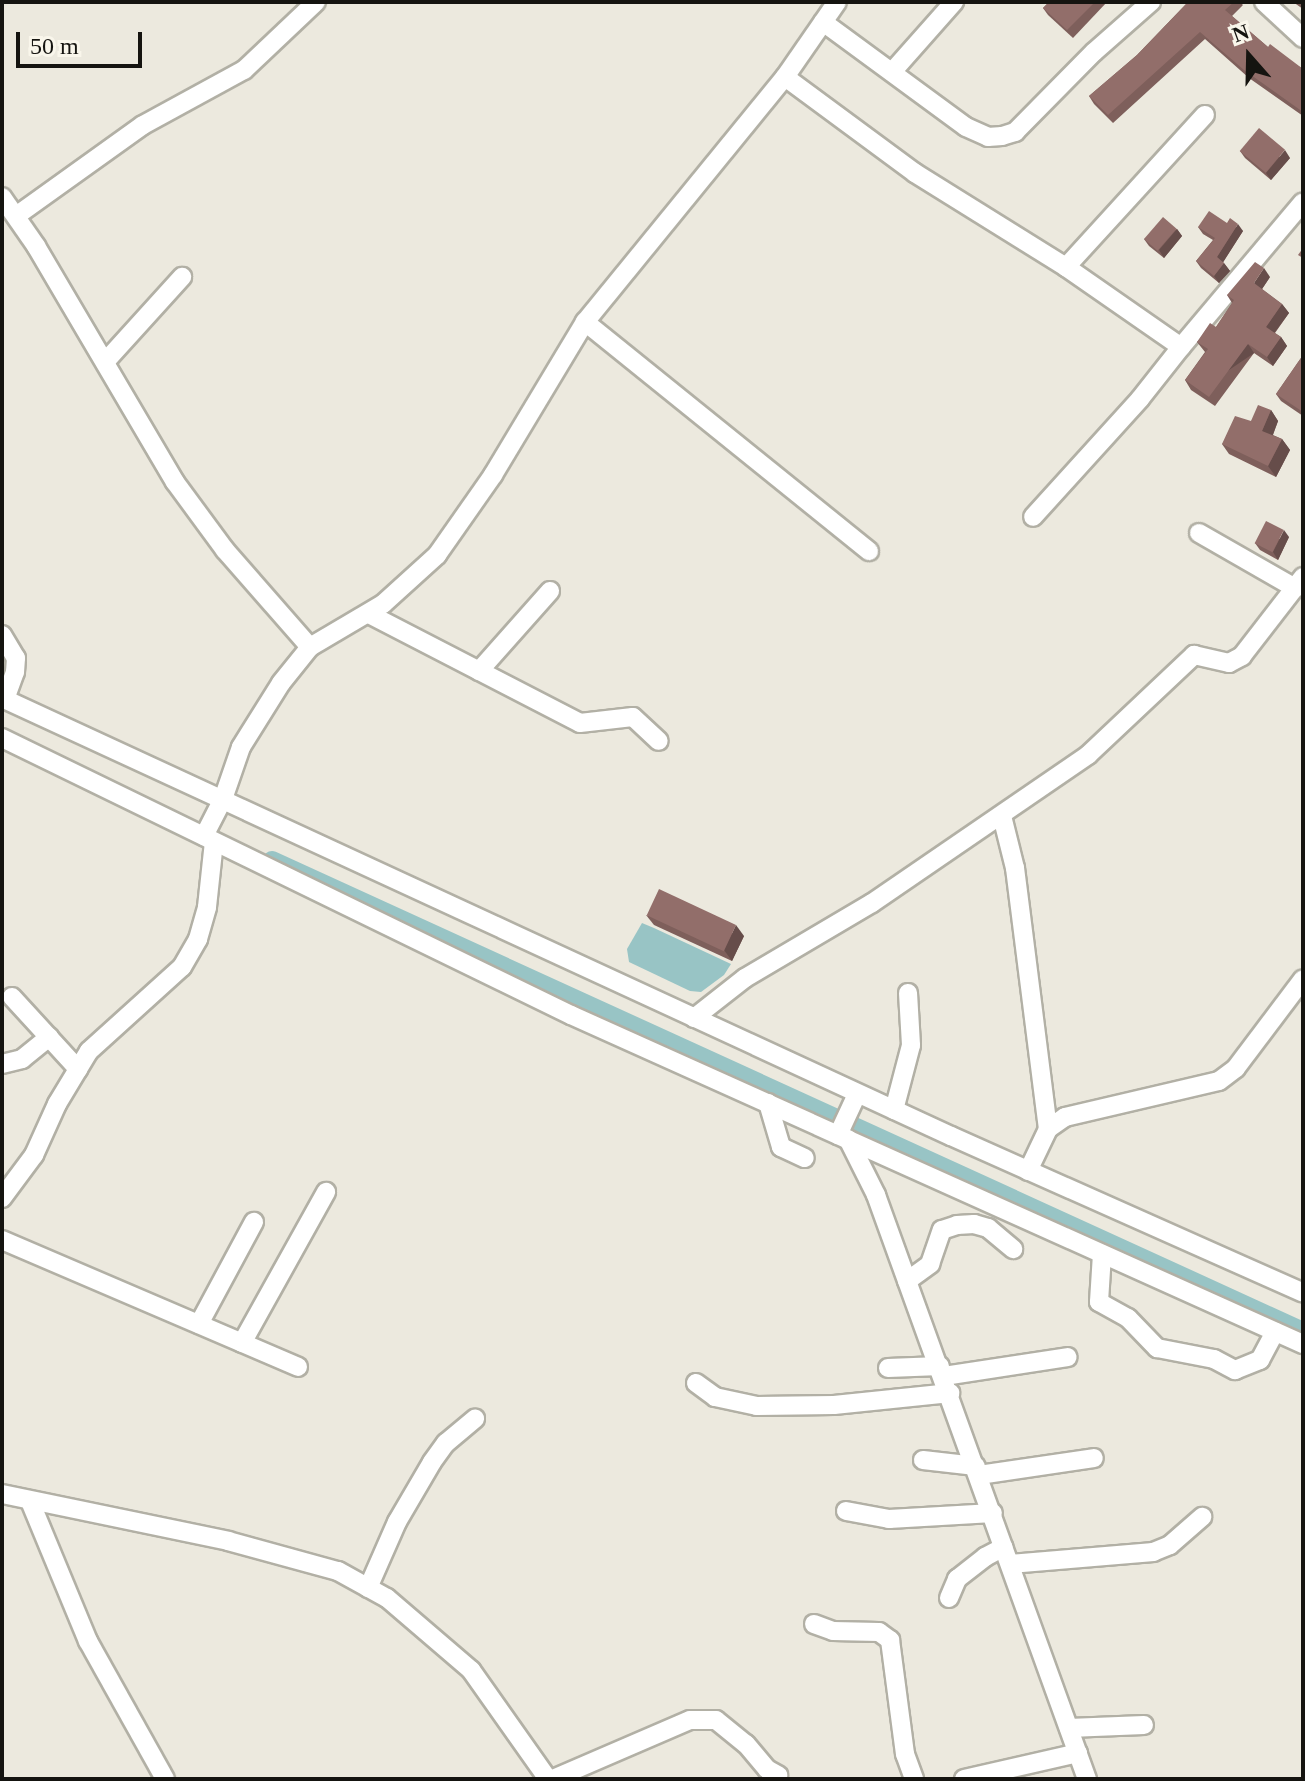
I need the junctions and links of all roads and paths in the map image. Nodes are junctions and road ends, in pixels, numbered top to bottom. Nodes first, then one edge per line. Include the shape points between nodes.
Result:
1 (316, 2) edge
2 (837, 2) edge
3 (954, 2) edge
4 (1151, 2) edge
5 (1264, 2) edge
6 (823, 22) junction
7 (1303, 38) edge
8 (892, 72) junction
9 (785, 77) junction
10 (1205, 115) dead end
11 (2, 197) edge
12 (1303, 202) edge
13 (16, 216) junction
14 (1066, 267) junction
15 (182, 277) dead end
16 (585, 322) junction
17 (1181, 347) junction
18 (105, 362) junction
19 (1033, 517) dead end
20 (1199, 533) dead end
21 (869, 551) dead end
22 (1299, 583) edge
23 (550, 591) dead end
24 (369, 614) junction
25 (2, 635) edge
26 (310, 647) junction
27 (479, 671) junction
28 (3, 698) edge
29 (2, 738) edge
30 (659, 741) dead end
31 (221, 803) junction
32 (1002, 816) junction
33 (209, 837) junction
34 (1303, 979) edge
35 (908, 993) dead end
36 (12, 997) dead end
37 (694, 1018) junction
38 (49, 1037) junction
39 (2, 1064) edge
40 (78, 1069) junction
41 (855, 1098) junction
42 (768, 1103) junction
43 (894, 1110) junction
44 (1048, 1129) junction
45 (843, 1133) junction
46 (805, 1158) dead end
47 (1028, 1171) junction
48 (326, 1192) dead end
49 (2, 1198) edge
50 (254, 1222) dead end
51 (2, 1240) edge
52 (1013, 1249) dead end
53 (1102, 1254) junction
54 (907, 1281) junction
55 (1303, 1293) edge
56 (199, 1324) junction
57 (1275, 1332) junction
58 (242, 1343) junction
59 (1303, 1344) edge
60 (1068, 1357) dead end
61 (298, 1367) dead end
62 (888, 1368) dead end
63 (944, 1378) junction
64 (696, 1383) dead end
65 (475, 1419) dead end
66 (1094, 1458) dead end
67 (923, 1460) dead end
68 (978, 1470) junction
69 (2, 1494) edge
70 (30, 1501) junction
71 (846, 1511) dead end
72 (993, 1513) junction
73 (1202, 1517) dead end
74 (1007, 1556) junction
75 (368, 1588) junction
76 (949, 1598) dead end
77 (814, 1624) dead end
78 (1144, 1725) dead end
79 (1069, 1728) junction
80 (1078, 1753) junction
81 (778, 1775) dead end
82 (165, 1779) edge
83 (550, 1779) edge
84 (914, 1779) edge
85 (964, 1779) edge
86 (1087, 1779) edge

1 - 13 street via 244,70 143,125
2 - 6 street
3 - 8 street
4 - 8 street via 1015,132 1002,136 988,137 966,127
5 - 7 street
6 - 8 street
6 - 9 street
9 - 14 street via 915,173
9 - 16 street
10 - 14 street
11 - 13 street
12 - 17 street
13 - 18 street
14 - 17 street
15 - 18 street
16 - 21 street
16 - 24 street via 493,475 437,555
17 - 19 street
18 - 26 street via 175,482 225,550
20 - 22 street
22 - 32 street via 1242,656 1229,663 1194,655 1100,747
23 - 27 street
24 - 26 street
24 - 27 street
25 - 28 street via 16,658
26 - 31 street via 241,747
27 - 30 street via 580,723 633,717
28 - 31 street
29 - 33 street
31 - 33 street
31 - 37 street
32 - 37 street via 872,903 745,978
32 - 44 street via 1015,868
33 - 40 street via 207,907 198,939 182,967 89,1051
33 - 42 street via 556,1008
34 - 44 street via 1236,1068 1219,1081 1075,1113
35 - 43 street via 911,1045
36 - 38 street
37 - 41 street
38 - 39 street via 22,1059
38 - 40 street
40 - 49 street via 34,1155
41 - 43 street
41 - 45 street
42 - 45 street
42 - 46 street via 781,1147
43 - 47 street
44 - 47 street
45 - 53 street
45 - 54 street via 876,1195
47 - 55 street
48 - 58 street
50 - 56 street
51 - 56 street
52 - 54 street via 988,1228 957,1225 942,1230 930,1264
53 - 57 street
53 - 57 street via 1099,1302 1128,1318 1157,1348 1214,1359 1235,1370 1260,1360
54 - 63 street
56 - 58 street
57 - 59 street
58 - 61 street
60 - 63 street
62 - 63 street
63 - 64 street via 834,1405 757,1406 715,1397
63 - 68 street
65 - 75 street via 432,1462 397,1522
66 - 68 street
67 - 68 street
68 - 72 street
69 - 70 street
70 - 75 street via 228,1541 338,1571
70 - 82 street via 88,1641
71 - 72 street via 889,1519
72 - 74 street
73 - 74 street via 1170,1545 1153,1552
74 - 76 street via 985,1557 957,1579
74 - 79 street
75 - 83 street via 433,1634 471,1670
77 - 84 street via 833,1631 879,1632 890,1640 905,1754
78 - 79 street
79 - 80 street
80 - 85 street
80 - 86 street
81 - 83 street via 716,1720 690,1720

